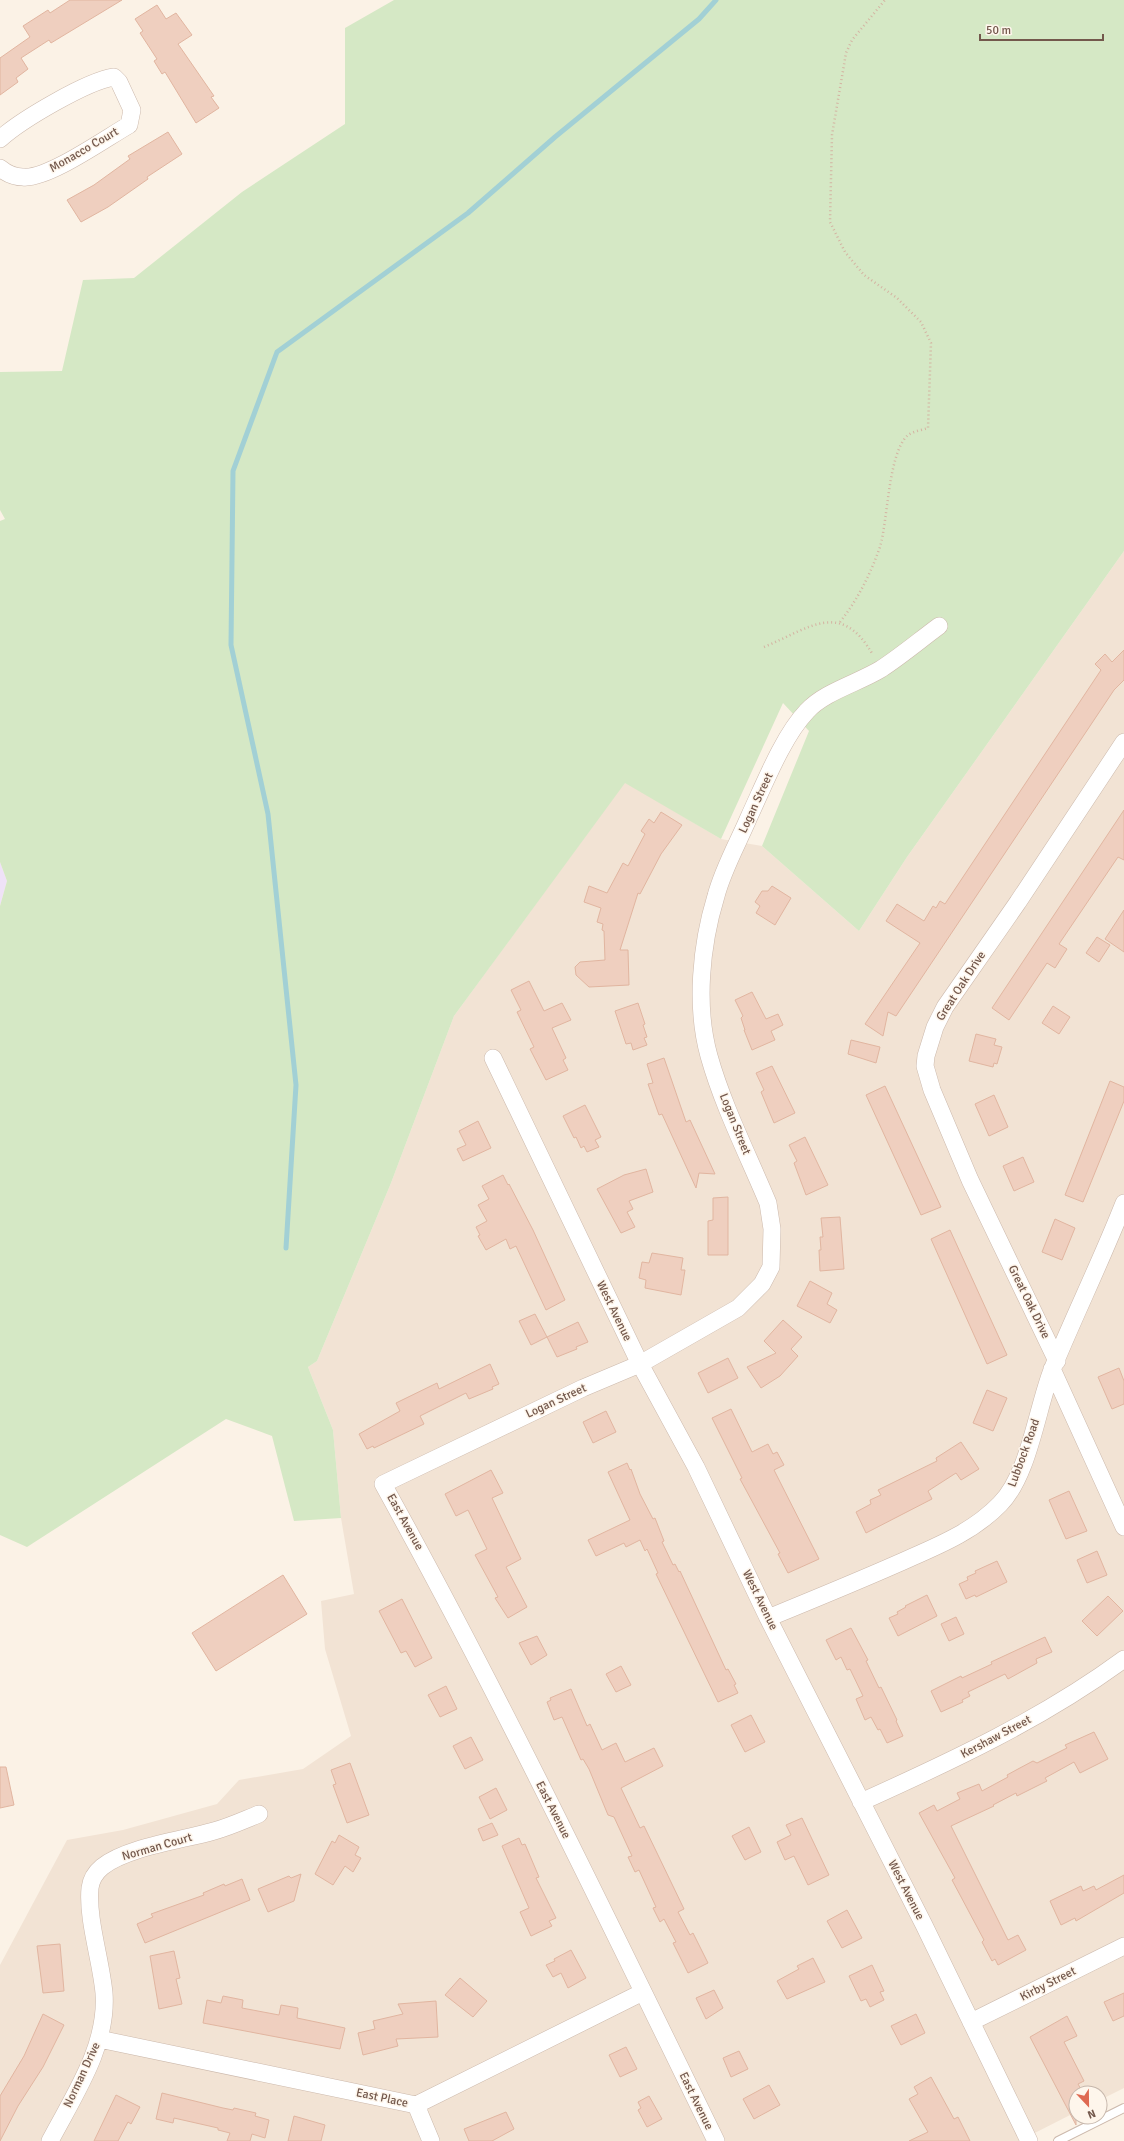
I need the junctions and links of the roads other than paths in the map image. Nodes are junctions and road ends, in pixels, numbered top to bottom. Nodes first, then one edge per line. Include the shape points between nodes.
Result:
1 (0, 138) edge
2 (0, 168) edge
3 (939, 626) dead end
4 (1124, 742) edge
5 (493, 1058) dead end
6 (1124, 1203) edge
7 (640, 1364) junction
8 (1055, 1365) junction
9 (383, 1484) joint
10 (1124, 1527) edge
11 (768, 1618) junction
12 (1124, 1659) edge
13 (862, 1802) junction
14 (259, 1814) dead end
15 (91, 1911) joint
16 (1124, 1946) edge
17 (643, 1992) junction
18 (971, 2022) junction
19 (99, 2039) junction
20 (416, 2105) junction
21 (1124, 2108) edge
22 (50, 2141) edge
23 (431, 2141) edge
24 (716, 2141) edge
25 (1029, 2141) edge
26 (1058, 2141) edge

1 - 2 street, Monacco Court via 37,113 103,78 114,77 119,82 132,110 129,125 53,169 37,176 23,178
3 - 7 street, Logan Street via 881,669 822,698 807,711 793,728 728,864 716,895 708,931 701,1013 708,1056 768,1203 772,1234 771,1267 762,1284 738,1308
4 - 8 street, Great Oak Drive via 945,1007 935,1027 926,1056 925,1066 932,1090 970,1180
5 - 7 street, West Avenue
6 - 8 street, Lubbock Road via 1099,1267
7 - 9 street, Logan Street via 583,1388
7 - 11 street, West Avenue via 696,1468
8 - 10 street, Great Oak Drive
8 - 11 street, Lubbock Road via 1026,1454 1012,1488 1000,1504 955,1538
9 - 17 street, East Avenue via 452,1609
11 - 13 street, West Avenue
12 - 13 street, Kershaw Street via 1034,1717 966,1753
13 - 18 street, West Avenue
14 - 15 street, Norman Court via 215,1831 137,1851 104,1866 92,1882
15 - 19 street, Norman Drive via 105,2005
16 - 18 street, Kirby Street
17 - 20 street, East Place
17 - 24 street, East Avenue
18 - 25 street, West Avenue
19 - 20 street, East Place
19 - 22 street, Norman Drive via 92,2059
20 - 23 street
21 - 26 lane

